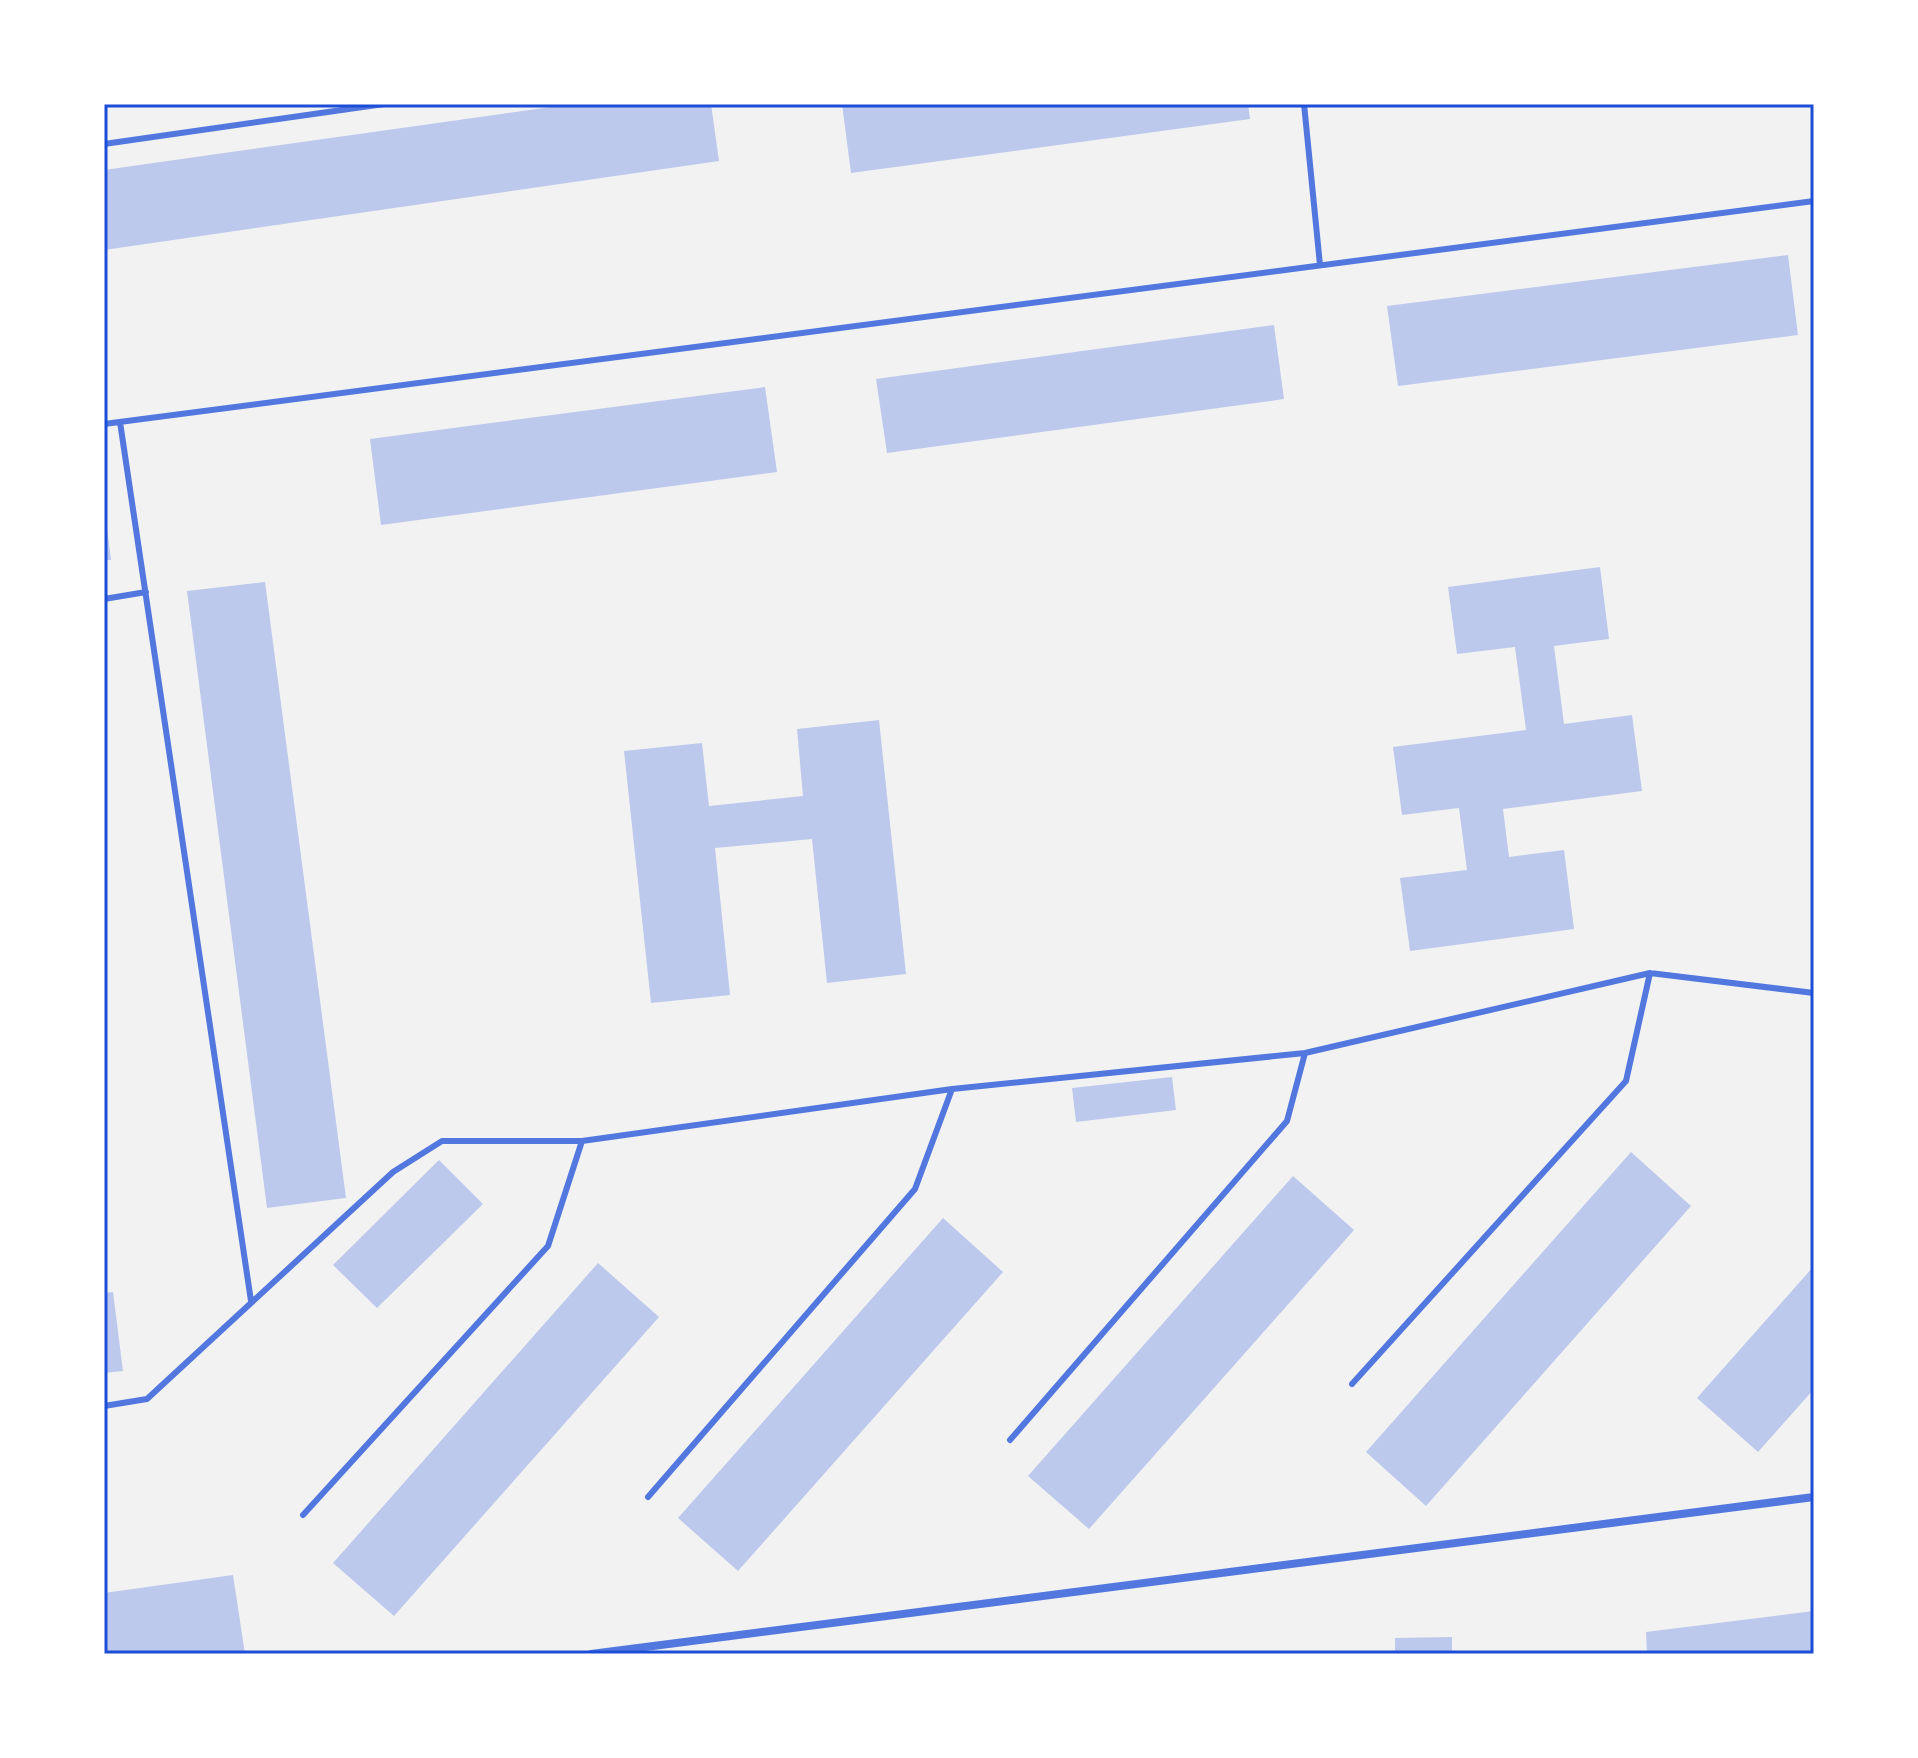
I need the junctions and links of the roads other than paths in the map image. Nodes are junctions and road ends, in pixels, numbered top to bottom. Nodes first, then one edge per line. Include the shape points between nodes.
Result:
1 (384, 104) edge
2 (1304, 104) edge
3 (104, 144) edge
4 (1814, 201) edge
5 (1320, 265) junction
6 (120, 422) junction
7 (104, 424) edge
8 (146, 592) junction
9 (104, 599) edge
10 (1650, 973) junction
11 (1814, 993) edge
12 (1305, 1053) junction
13 (952, 1089) junction
14 (582, 1141) junction
15 (251, 1301) junction
16 (1352, 1384) dead end
17 (104, 1406) edge
18 (1010, 1440) dead end
19 (648, 1497) dead end
20 (1814, 1497) edge
21 (303, 1515) dead end
22 (591, 1654) edge

1 - 3 lane
2 - 5 lane
4 - 5 lane
5 - 6 lane
6 - 7 lane
6 - 8 lane
8 - 9 lane
8 - 15 lane
10 - 11 lane
10 - 12 lane
10 - 16 lane via 1626,1081
12 - 13 lane
12 - 18 lane via 1287,1121
13 - 14 lane
13 - 19 lane via 915,1189
14 - 15 lane via 442,1141 393,1172
14 - 21 lane via 548,1246
15 - 17 lane via 147,1399
20 - 22 street

